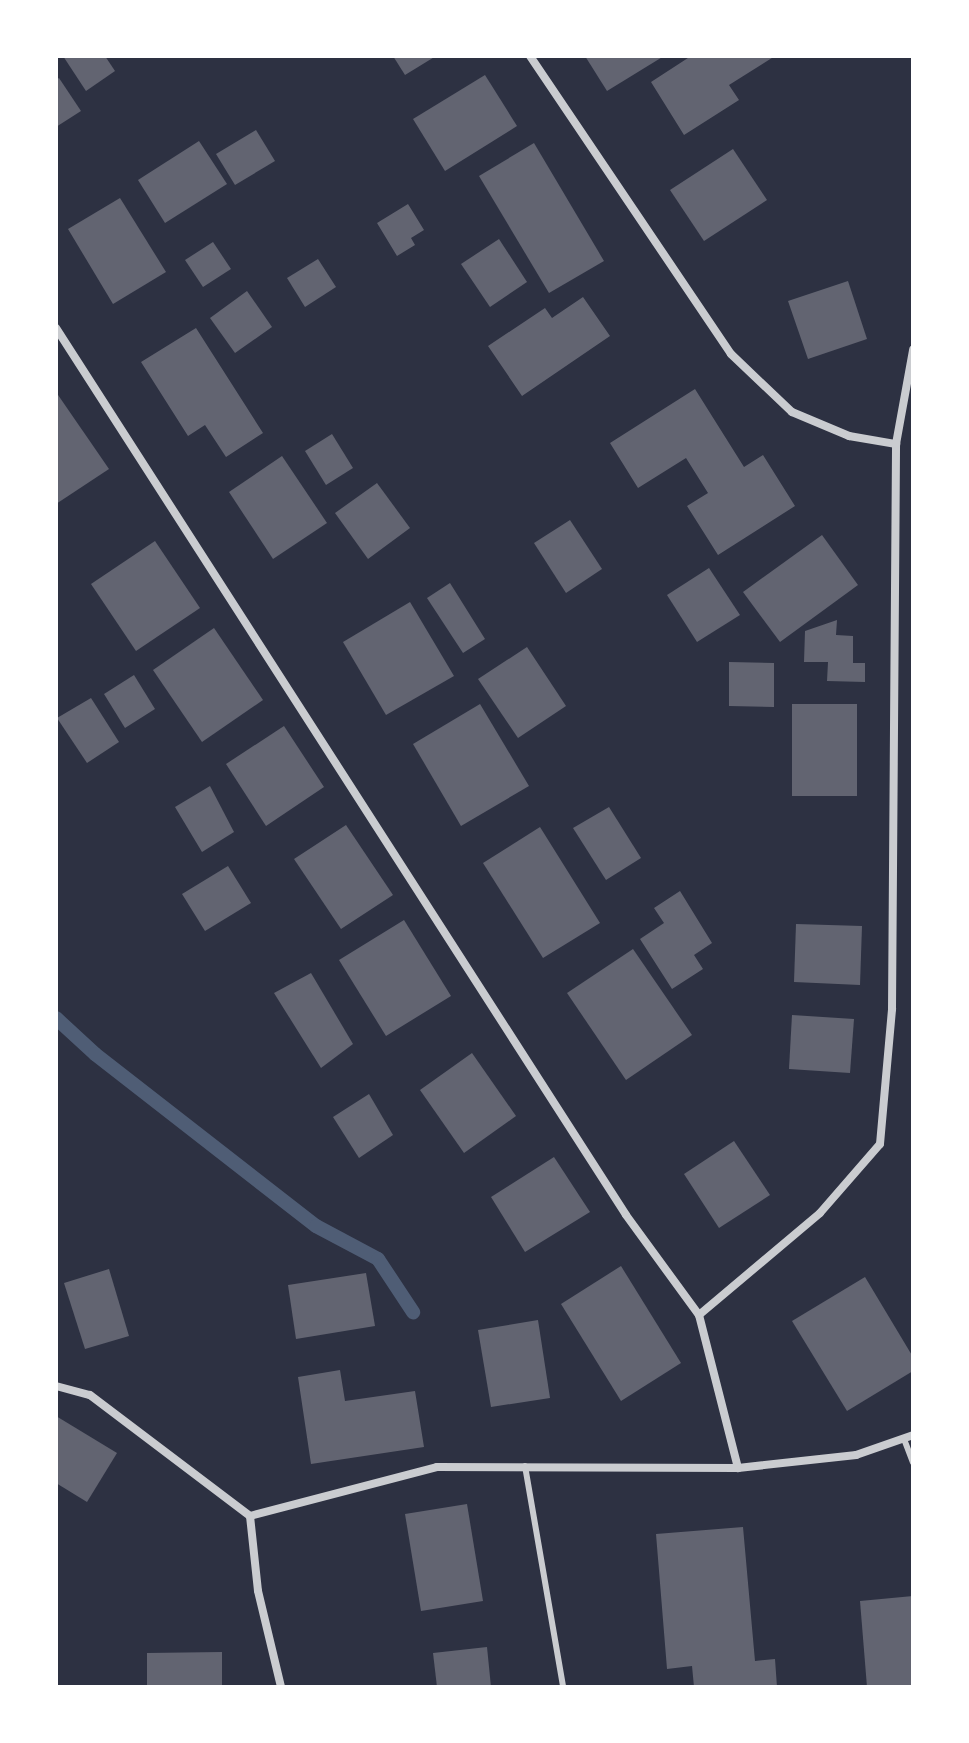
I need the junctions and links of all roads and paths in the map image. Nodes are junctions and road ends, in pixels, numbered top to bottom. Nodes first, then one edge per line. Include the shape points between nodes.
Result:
1 (530, 56) edge
2 (56, 328) edge
3 (913, 350) edge
4 (896, 444) junction
5 (699, 1315) junction
6 (56, 1386) edge
7 (908, 1437) edge
8 (913, 1462) edge
9 (525, 1466) junction
10 (738, 1468) junction
11 (250, 1516) junction
12 (281, 1687) edge
13 (563, 1687) edge

1 - 4 street via 731,354 792,412 849,436
2 - 5 street via 626,1215
3 - 4 street
4 - 5 street via 892,1009 880,1144 820,1213
5 - 10 street
6 - 11 street via 90,1395
7 - 8 lane
7 - 10 street via 856,1455
9 - 10 street
9 - 11 street via 437,1467
9 - 13 lane
11 - 12 street via 258,1591

